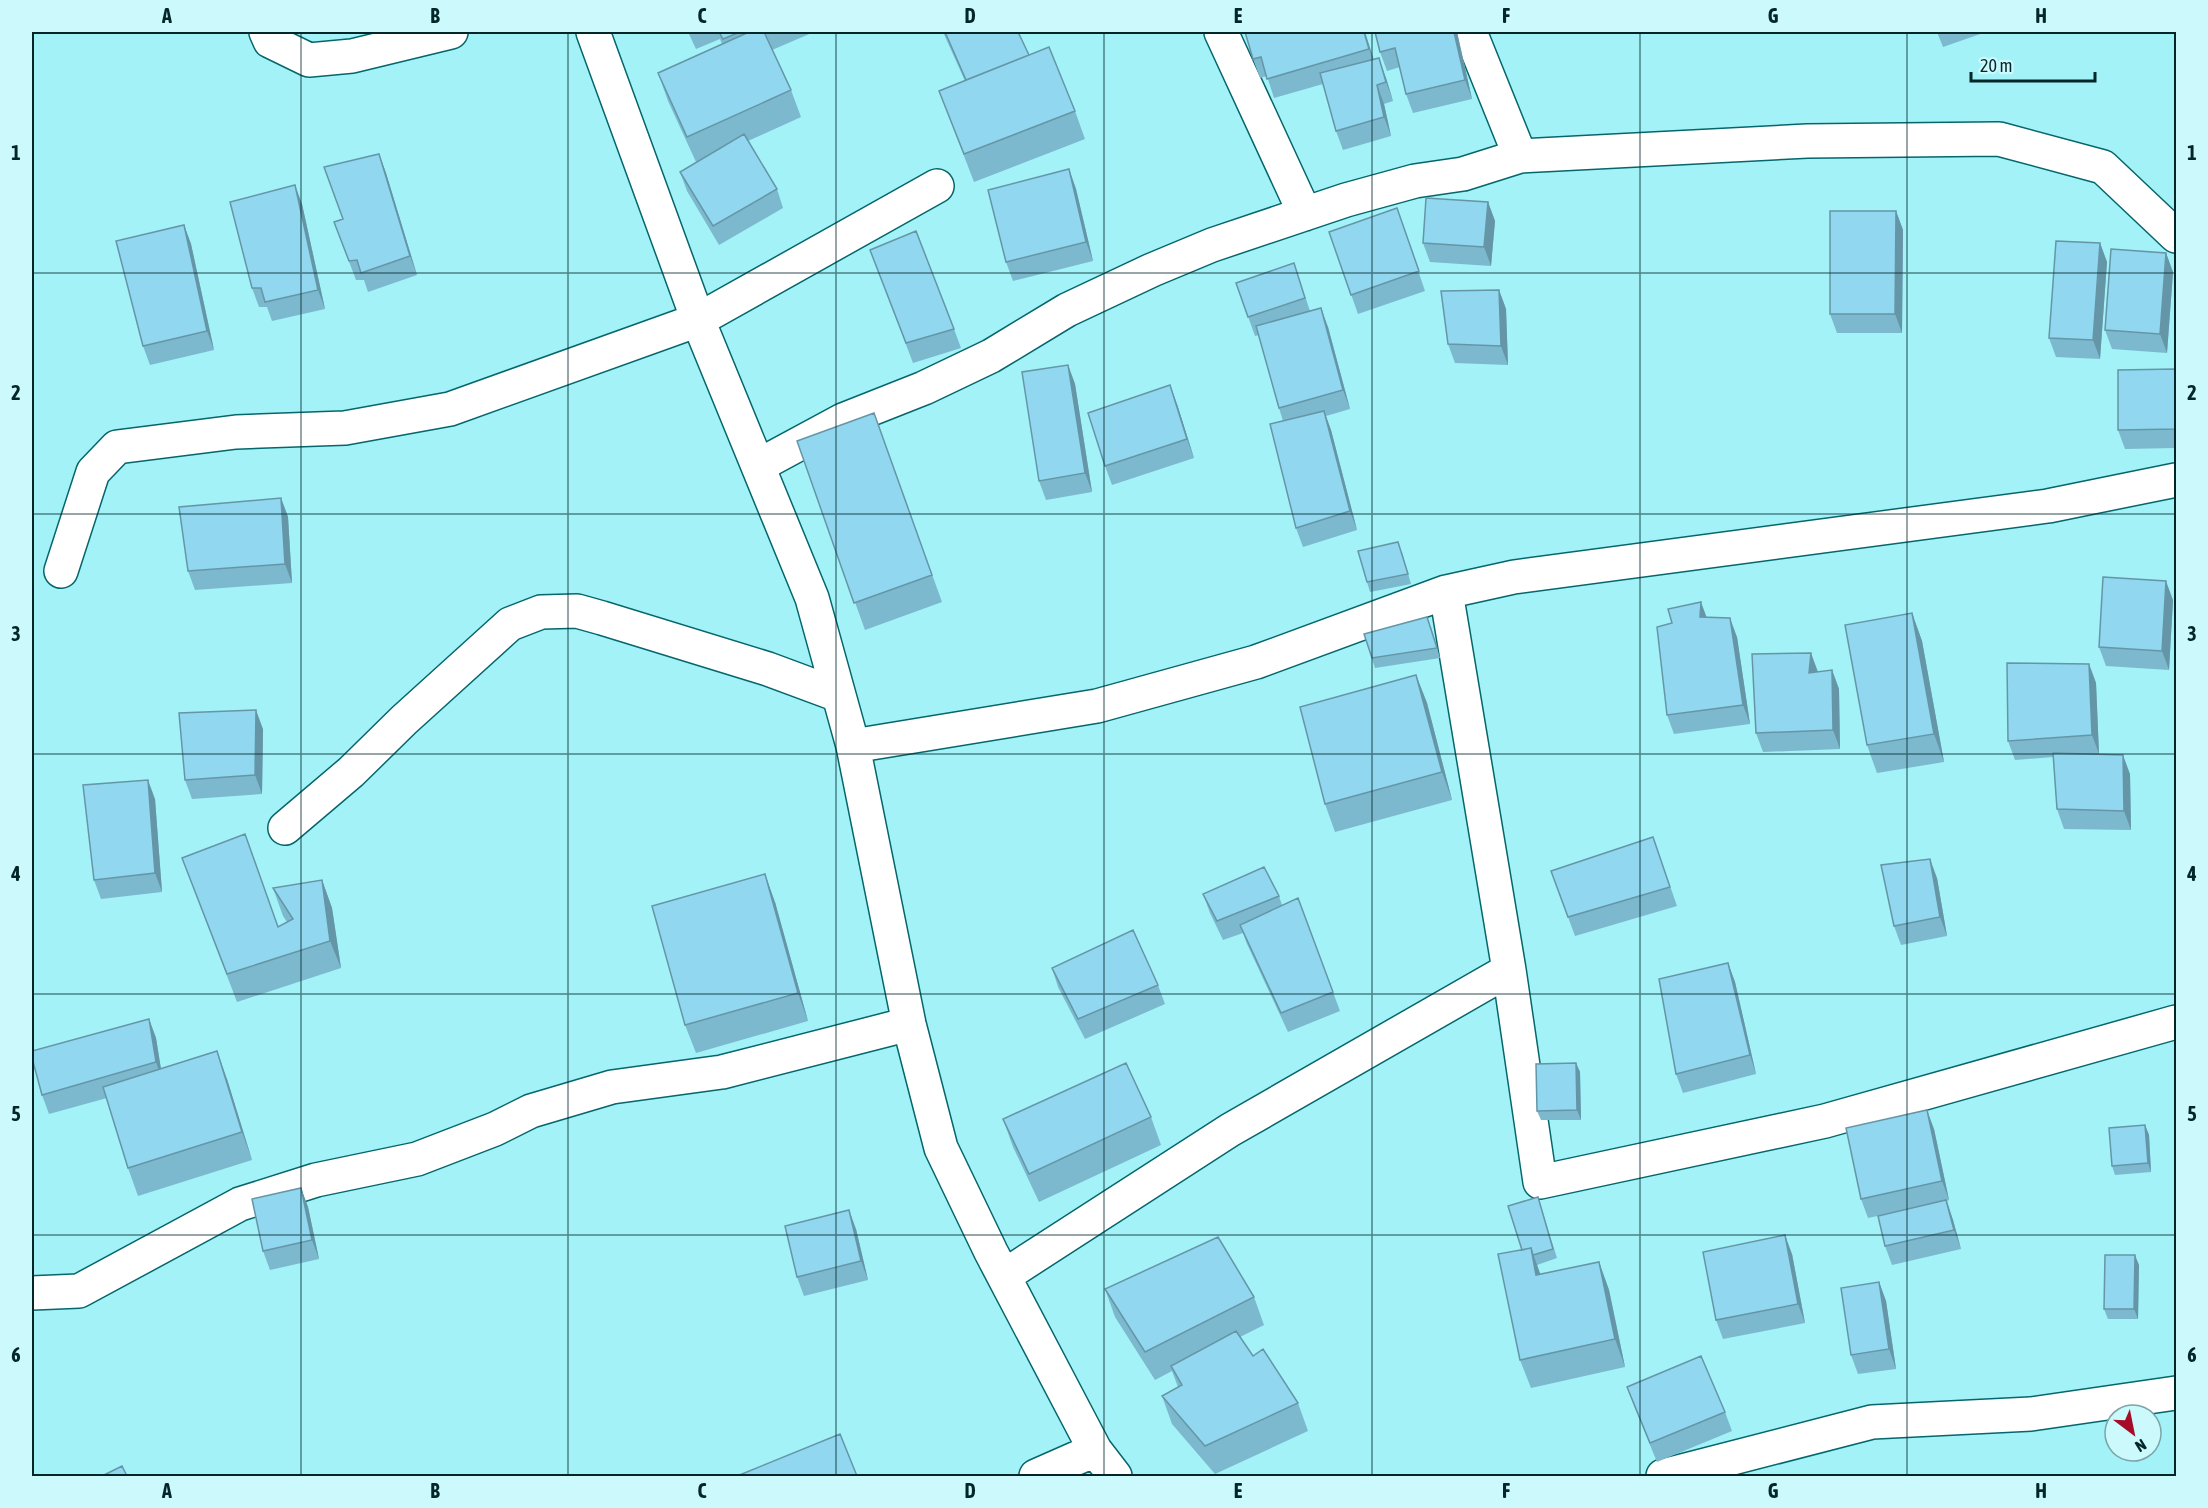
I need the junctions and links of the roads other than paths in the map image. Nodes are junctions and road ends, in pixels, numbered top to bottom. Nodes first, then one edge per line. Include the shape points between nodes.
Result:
1 (266, 32) edge
2 (451, 32) edge
3 (593, 32) edge
4 (1221, 32) edge
5 (1470, 32) edge
6 (1520, 156) junction
7 (937, 186) dead end
8 (1305, 214) junction
9 (2176, 236) edge
10 (698, 320) junction
11 (758, 466) junction
12 (2176, 480) edge
13 (62, 571) dead end
14 (1446, 592) junction
15 (838, 695) junction
16 (853, 746) junction
17 (285, 828) dead end
18 (1509, 970) junction
19 (2176, 1022) edge
20 (909, 1024) junction
21 (1004, 1276) junction
22 (32, 1293) edge
23 (2176, 1393) edge
24 (1095, 1450) junction
25 (1036, 1476) edge
26 (1114, 1476) edge
27 (1663, 1476) edge

1 - 2 street via 270,41 309,60 352,56
3 - 10 street
4 - 8 street
5 - 6 street
6 - 8 street via 1463,174 1414,181
6 - 9 street via 1807,141 1999,140 2103,167
7 - 10 street
8 - 11 street via 1152,270 1067,310 991,356 843,420
10 - 11 street
10 - 13 street via 450,410 345,428 236,432 117,447 93,472
11 - 15 street via 812,598
12 - 14 street via 2048,506 1514,577
14 - 16 street via 1256,662 1097,706
14 - 18 street
15 - 16 street
15 - 17 street via 768,669 577,611 541,612 510,624
16 - 20 street
18 - 19 street via 1540,1182 1825,1121
18 - 21 street via 1230,1130
20 - 21 street via 941,1149
20 - 22 street via 722,1072 612,1087 531,1111 417,1159 316,1180 240,1204 79,1291
21 - 24 street
23 - 27 street via 2031,1414 1872,1422
24 - 25 street
24 - 26 street

